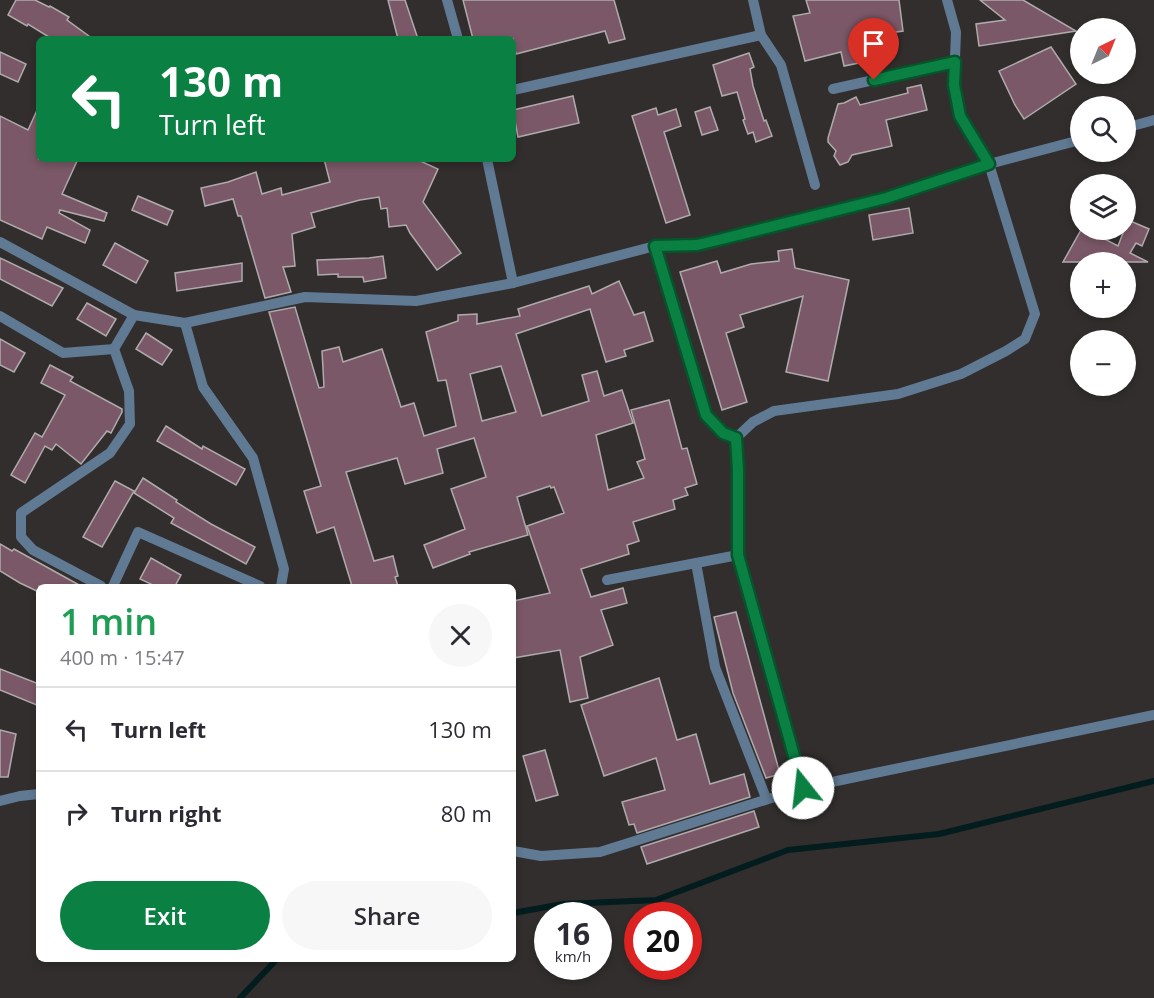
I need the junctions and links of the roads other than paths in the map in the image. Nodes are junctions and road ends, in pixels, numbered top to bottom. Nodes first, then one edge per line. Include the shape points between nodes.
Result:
1 (447, 0) edge
2 (753, 0) edge
3 (947, 0) edge
4 (762, 35) junction
5 (457, 36) edge
6 (955, 62) junction
7 (516, 89) edge
8 (833, 89) dead end
9 (1154, 120) edge
10 (1136, 125) edge
11 (1070, 143) edge
12 (488, 162) edge
13 (989, 164) junction
14 (815, 185) dead end
15 (0, 242) edge
16 (655, 246) junction
17 (513, 283) junction
18 (134, 315) junction
19 (0, 316) edge
20 (185, 323) junction
21 (114, 349) junction
22 (736, 438) junction
23 (738, 555) junction
24 (696, 563) junction
25 (607, 580) dead end
26 (97, 584) edge
27 (114, 584) edge
28 (255, 584) edge
29 (281, 584) edge
30 (1154, 715) edge
31 (803, 788) junction
32 (36, 794) edge
33 (766, 798) junction
34 (0, 801) edge
35 (516, 851) edge

1 - 5 lane
2 - 4 lane
3 - 6 lane via 956,32
4 - 7 lane
4 - 14 lane via 782,65
6 - 8 lane
6 - 13 lane via 954,85 960,116
9 - 10 lane
11 - 13 lane
12 - 17 lane
13 - 16 lane via 886,198 697,245
13 - 22 lane via 1035,314 1024,339 961,374 898,394 774,411 753,422
15 - 18 lane
16 - 17 lane
16 - 22 lane via 706,415 723,433
17 - 20 lane via 416,301 304,297
18 - 20 lane
18 - 21 lane
19 - 21 lane via 63,353
20 - 29 lane via 203,387 253,458 284,569
21 - 26 lane via 129,391 130,424 111,453 21,513 21,537 33,550
22 - 23 lane
23 - 24 lane
23 - 31 lane
24 - 25 lane
24 - 33 lane via 715,667
27 - 28 lane via 138,532
30 - 31 lane
31 - 33 lane
32 - 34 lane
33 - 35 lane via 600,852 541,855

